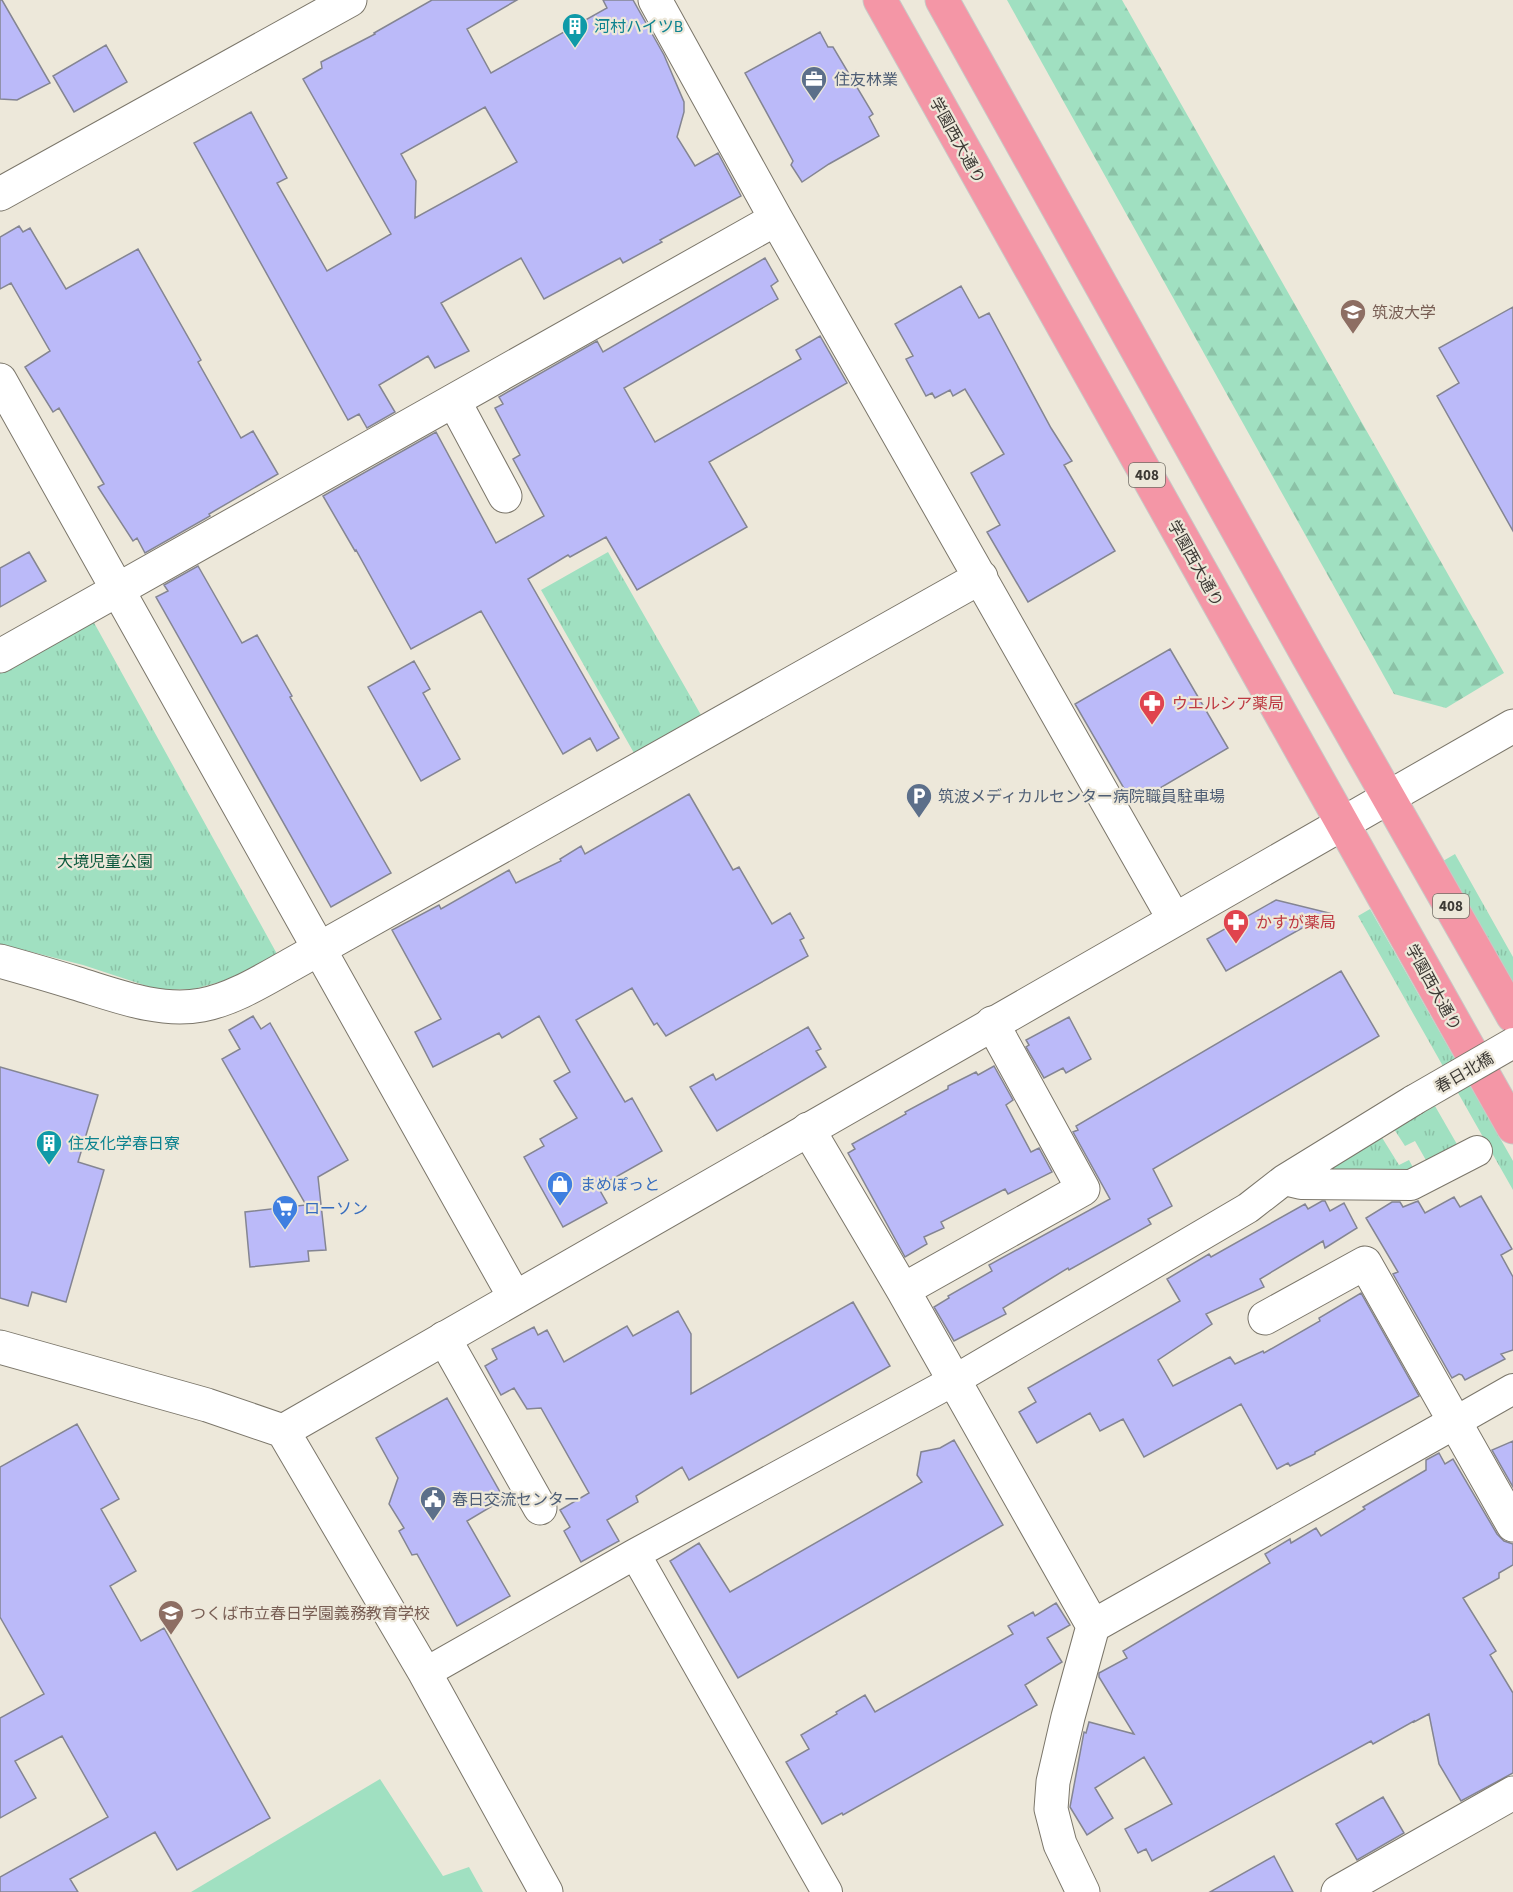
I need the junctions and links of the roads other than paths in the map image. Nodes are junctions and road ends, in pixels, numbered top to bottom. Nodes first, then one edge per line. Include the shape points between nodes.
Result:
1 (350, 0) edge
2 (655, 0) edge
3 (880, 0) edge
4 (942, 0) edge
5 (0, 194) edge
6 (776, 219) junction
7 (0, 380) edge
8 (454, 401) junction
9 (505, 496) dead end
10 (981, 577) junction
11 (117, 590) junction
12 (0, 656) edge
13 (1513, 726) edge
14 (1388, 796) junction
15 (1342, 822) junction
16 (1174, 919) junction
17 (320, 948) junction
18 (0, 961) edge
19 (1513, 1016) edge
20 (992, 1023) junction
21 (1513, 1043) edge
22 (1513, 1127) edge
23 (808, 1129) junction
24 (1477, 1151) dead end
25 (1284, 1180) junction
26 (903, 1290) junction
27 (515, 1298) junction
28 (1265, 1318) dead end
29 (444, 1338) junction
30 (0, 1347) edge
31 (953, 1381) junction
32 (1513, 1389) edge
33 (1455, 1422) junction
34 (283, 1431) junction
35 (540, 1508) dead end
36 (1513, 1525) edge
37 (635, 1554) junction
38 (1093, 1626) junction
39 (425, 1673) junction
40 (1513, 1793) edge
41 (546, 1892) edge
42 (827, 1892) edge
43 (1083, 1892) edge
44 (1338, 1892) edge

1 - 5 street
2 - 6 street
3 - 15 highway, 学園西大通り / 408
4 - 14 highway, 408
6 - 8 street
6 - 10 street
7 - 11 street
8 - 9 street
8 - 11 street
10 - 16 street
10 - 17 street
11 - 12 street
11 - 17 street
13 - 14 street
14 - 15 street
14 - 19 highway, 408
15 - 16 street
15 - 22 highway, 学園西大通り / 408
16 - 20 street
17 - 18 street via 219,1000 171,1007 131,1000
17 - 27 street
20 - 23 street
20 - 26 street via 1083,1189
21 - 25 street, 春日北橋, bridge
23 - 26 street
23 - 27 street
24 - 25 street via 1411,1185 1301,1184
25 - 31 street, 春日北橋 via 1248,1208
26 - 31 street
27 - 29 street
28 - 33 street via 1365,1263
29 - 34 street
29 - 35 street
30 - 34 street
31 - 37 street, 春日北橋
31 - 38 street
32 - 33 street
33 - 36 street
33 - 38 street
34 - 39 street
37 - 39 street, 春日北橋
37 - 42 street
38 - 43 street via 1053,1782 1051,1809 1060,1844
39 - 41 street
40 - 44 street

